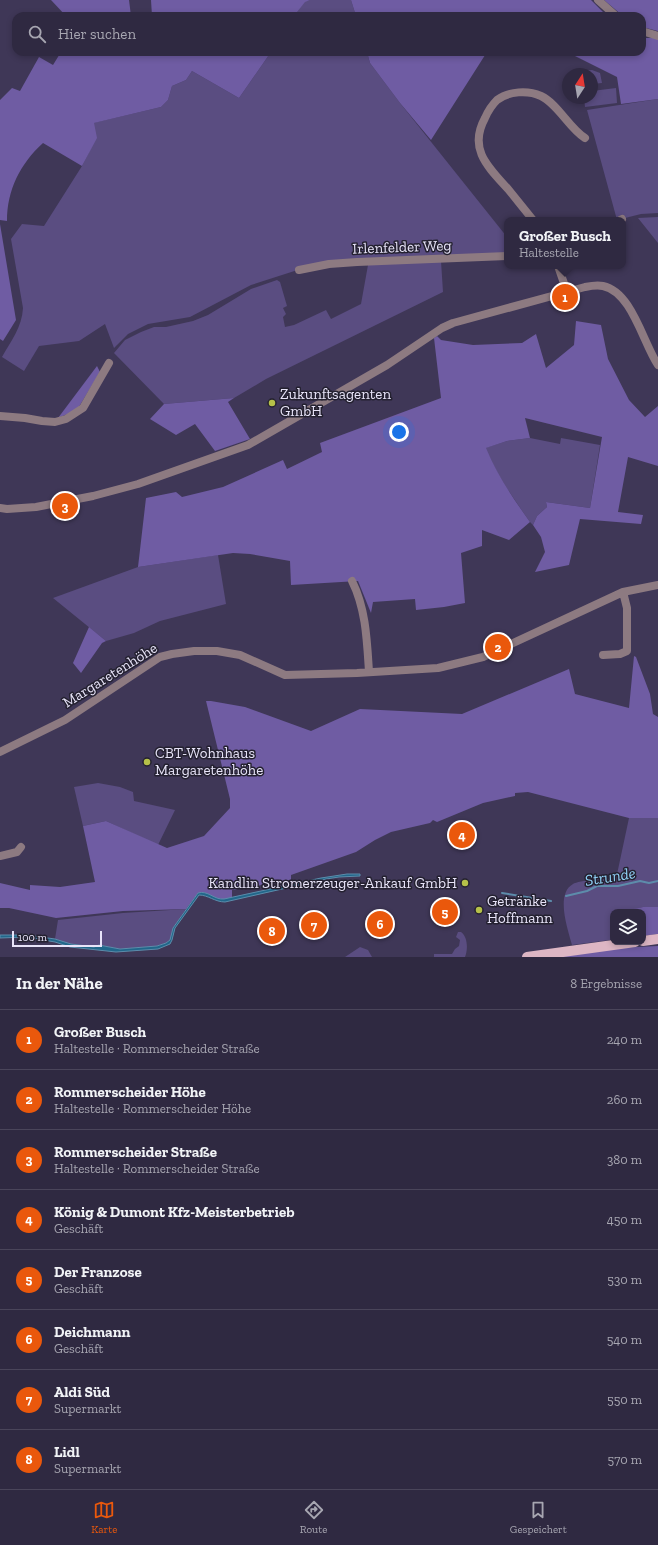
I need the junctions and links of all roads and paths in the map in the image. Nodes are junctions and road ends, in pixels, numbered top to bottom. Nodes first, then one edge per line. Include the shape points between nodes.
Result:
1 (598, 0) edge
2 (612, 12) edge
3 (646, 32) edge
4 (658, 36) edge
5 (585, 138) dead end
6 (530, 217) edge
7 (504, 256) edge
8 (559, 269) edge
9 (298, 270) dead end
10 (567, 292) junction
11 (109, 363) dead end
12 (658, 365) edge
13 (0, 416) edge
14 (0, 508) edge
15 (352, 581) dead end
16 (658, 585) edge
17 (624, 592) junction
18 (603, 655) dead end
19 (369, 672) junction
20 (0, 752) edge
21 (21, 847) dead end
22 (0, 856) edge
23 (658, 939) edge
24 (646, 941) edge
25 (613, 945) edge
26 (527, 957) edge

1 - 2 street
3 - 4 street
5 - 6 street via 576,133 561,114 541,97 518,92 496,101 491,108 480,127 479,144 485,163
7 - 9 street, Irlenfelder Weg via 329,264
8 - 10 street
10 - 12 street via 584,287 602,286 614,290 625,301
10 - 14 street via 442,328 387,365 248,445 138,484 93,496 36,507
11 - 13 street via 83,408 66,418 55,422 42,422
15 - 19 street via 363,608
16 - 17 street
17 - 18 street via 627,608 627,651
17 - 19 street via 483,657 438,668
19 - 20 street, Margaretenhöhe via 285,675 240,655 217,651 172,654 160,657 64,720
21 - 22 street via 17,852
23 - 24 main road
25 - 26 main road

